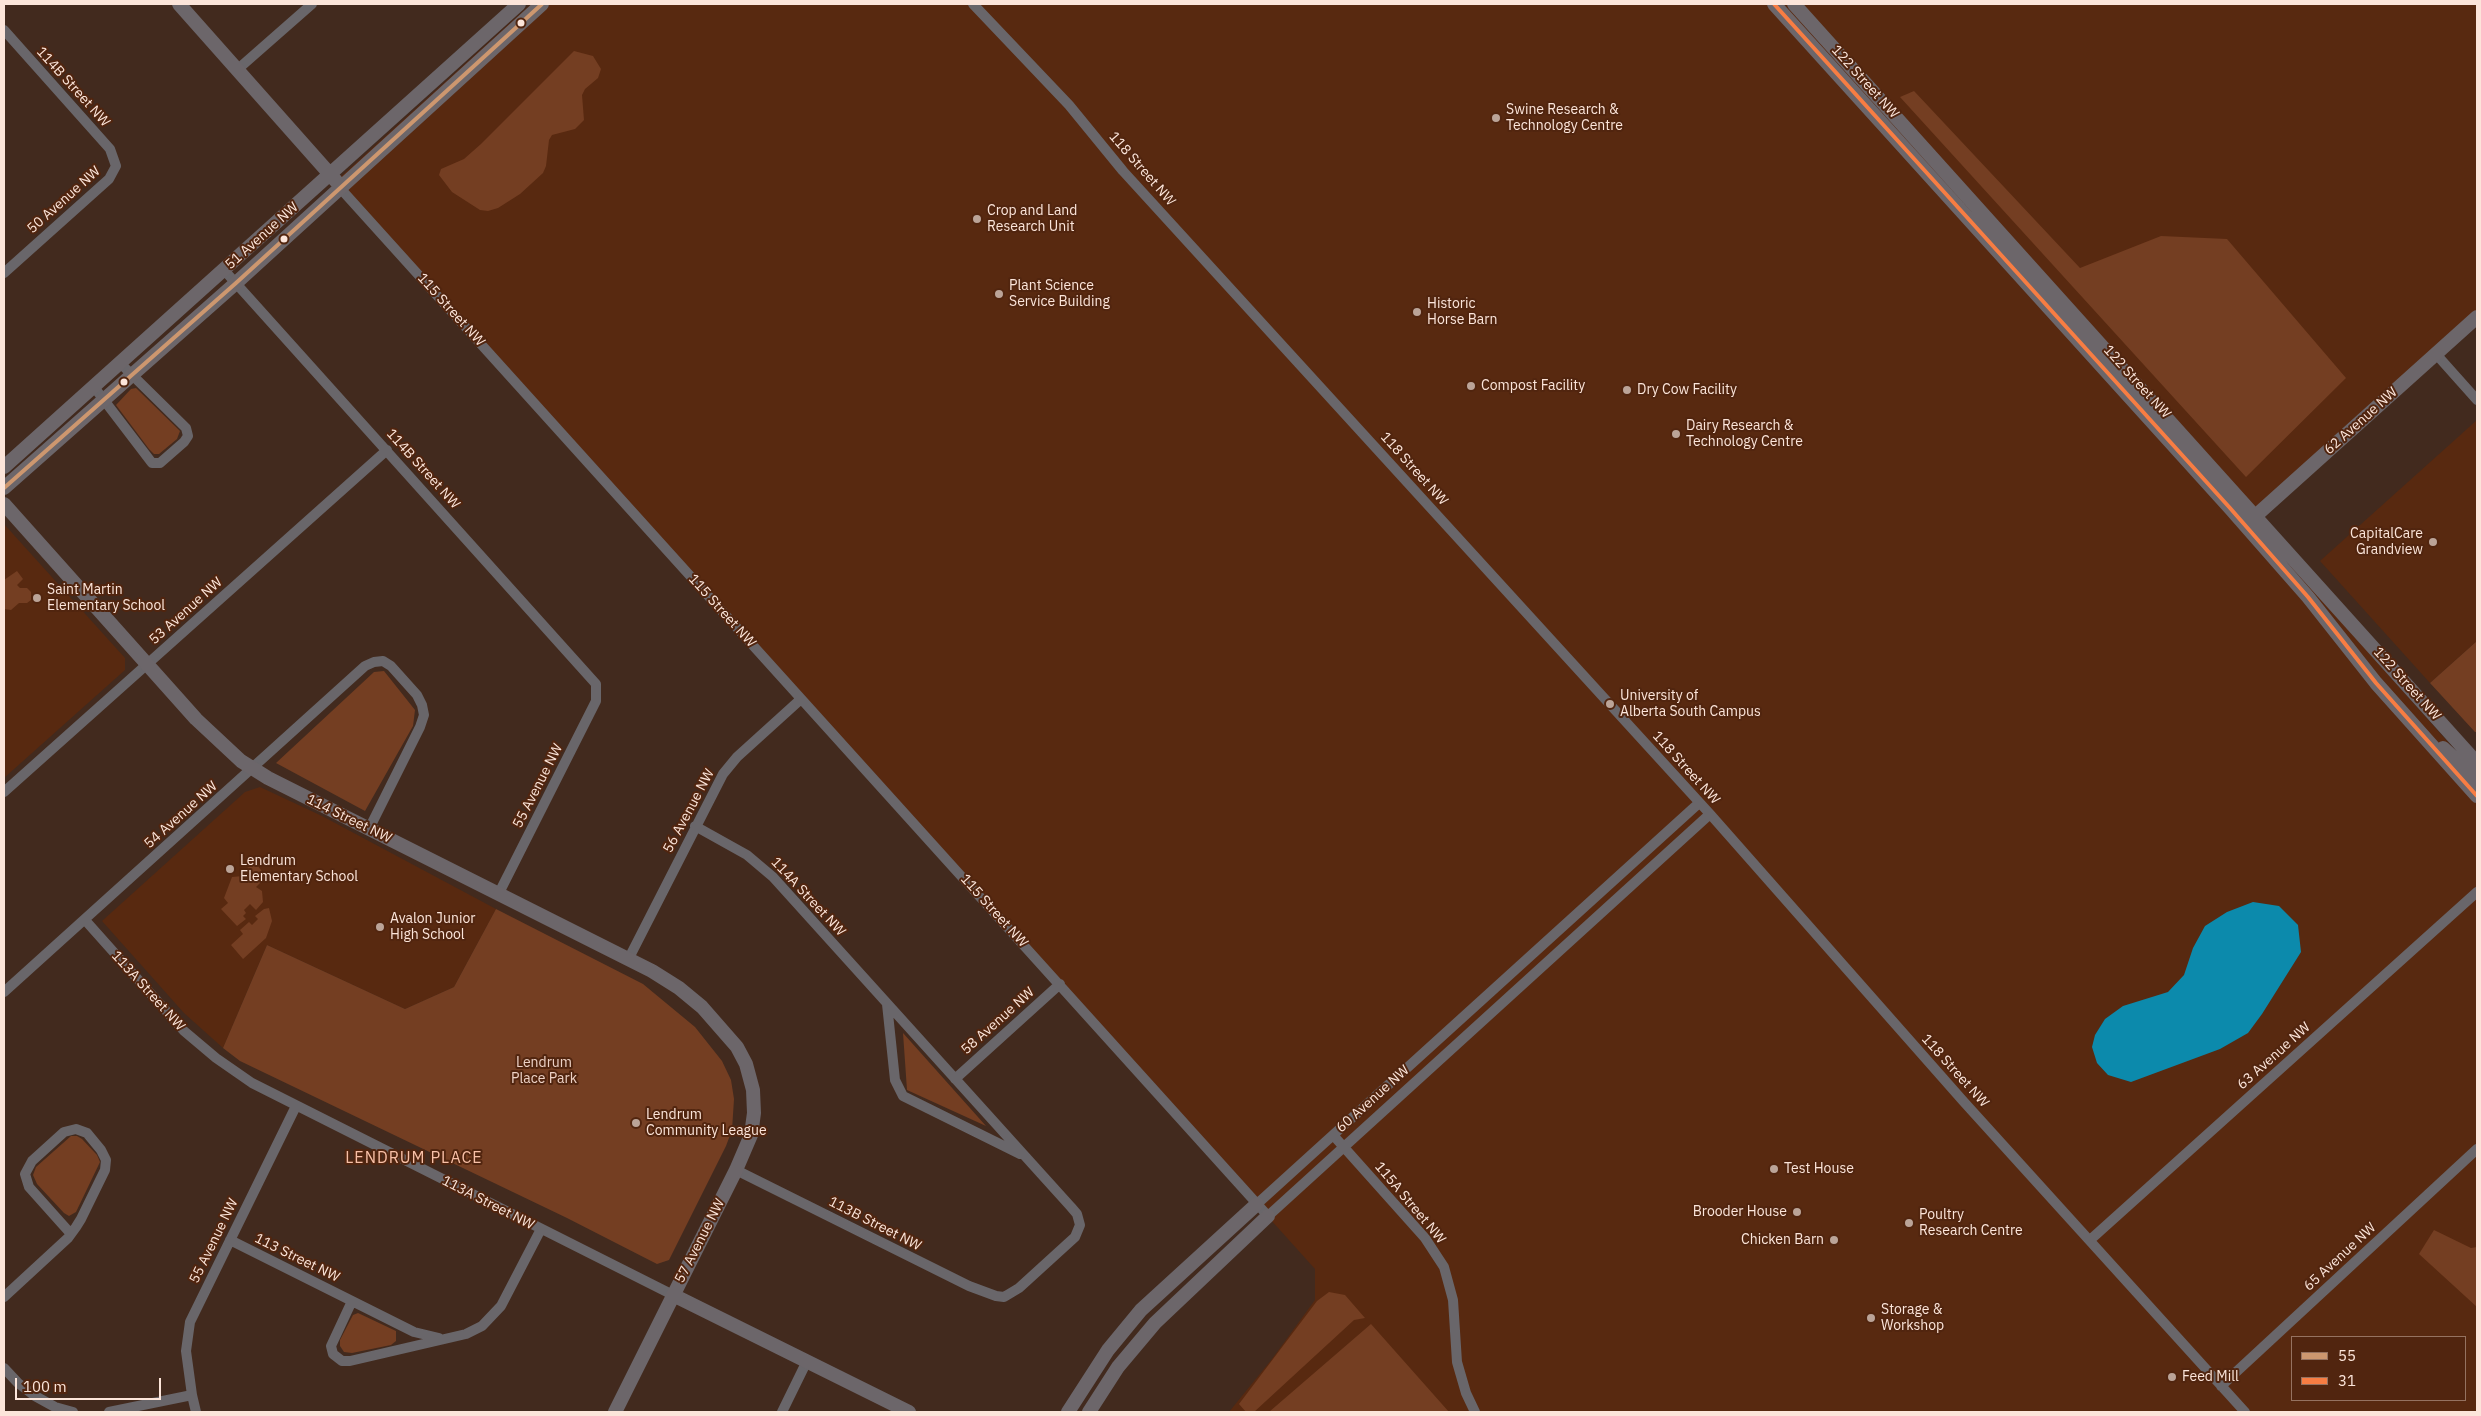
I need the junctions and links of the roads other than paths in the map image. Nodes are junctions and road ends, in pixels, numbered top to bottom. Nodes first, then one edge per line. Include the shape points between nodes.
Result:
1 (179, 4) edge
2 (312, 4) edge
3 (519, 4) edge
4 (542, 4) edge
5 (973, 4) edge
6 (1774, 4) edge
7 (1794, 4) edge
8 (4, 30) edge
9 (238, 70) junction
10 (116, 166) joint
11 (332, 174) junction
12 (340, 188) junction
13 (224, 270) junction
14 (4, 273) edge
15 (236, 283) junction
16 (2477, 316) edge
17 (2436, 354) junction
18 (120, 363) junction
19 (132, 374) junction
20 (94, 387) junction
21 (102, 400) junction
22 (2477, 400) edge
23 (387, 450) junction
24 (4, 467) edge
25 (4, 488) edge
26 (4, 504) edge
27 (2256, 515) junction
28 (2245, 525) junction
29 (147, 664) junction
30 (597, 690) joint
31 (801, 699) junction
32 (2410, 721) junction
33 (2477, 762) edge
34 (252, 768) junction
35 (2477, 779) edge
36 (4, 792) edge
37 (2477, 796) edge
38 (1699, 803) junction
39 (1710, 814) junction
40 (695, 826) junction
41 (369, 829) junction
42 (2477, 892) edge
43 (499, 893) junction
44 (84, 920) junction
45 (629, 958) junction
46 (1060, 984) junction
47 (4, 992) edge
48 (887, 1004) junction
49 (746, 1064) joint
50 (955, 1079) junction
51 (296, 1106) junction
52 (1333, 1135) junction
53 (1344, 1148) junction
54 (2477, 1149) edge
55 (1026, 1156) junction
56 (736, 1170) junction
57 (1257, 1204) junction
58 (1268, 1216) junction
59 (541, 1229) junction
60 (71, 1234) junction
61 (230, 1240) junction
62 (2090, 1240) junction
63 (673, 1295) junction
64 (4, 1297) edge
65 (1004, 1297) joint
66 (352, 1300) junction
67 (443, 1339) junction
68 (807, 1361) junction
69 (4, 1368) edge
70 (2221, 1386) junction
71 (192, 1395) junction
72 (73, 1412) edge
73 (109, 1412) edge
74 (196, 1412) edge
75 (615, 1412) edge
76 (782, 1412) edge
77 (909, 1412) edge
78 (1068, 1412) edge
79 (1088, 1412) edge
80 (1475, 1412) edge
81 (2245, 1412) edge

1 - 9 main road, 115 Street NW
2 - 9 street
3 - 11 main road, 51 Avenue NW
4 - 12 main road, 51 Avenue NW
5 - 38 street, 118 Street NW via 1069,105 1130,178
6 - 28 main road, 122 Street NW
7 - 27 main road, 122 Street NW
8 - 10 street, 114B Street NW via 110,149
9 - 11 main road, 115 Street NW
10 - 14 street, 50 Avenue NW via 109,179
11 - 12 main road, 115 Street NW
11 - 13 main road, 51 Avenue NW
12 - 15 main road, 51 Avenue NW
12 - 31 street, 115 Street NW
13 - 15 street, 114B Street NW
13 - 18 main road, 51 Avenue NW
15 - 19 main road, 51 Avenue NW
15 - 23 street, 114B Street NW
16 - 17 main road, 62 Avenue NW
17 - 22 street
17 - 27 main road, 62 Avenue NW
18 - 19 street
18 - 20 main road, 51 Avenue NW
19 - 21 main road, 51 Avenue NW
19 - 21 street via 186,428 188,436 184,442 160,463 152,463
20 - 21 street
20 - 24 main road, 51 Avenue NW
21 - 25 main road, 51 Avenue NW
23 - 29 street, 53 Avenue NW
23 - 30 street, 114B Street NW via 593,679
26 - 29 main road, 114 Street NW
27 - 28 main road, 62 Avenue NW
27 - 33 main road, 122 Street NW
28 - 32 main road, 122 Street NW
29 - 34 main road, 114 Street NW via 209,732
29 - 36 street, 53 Avenue NW
30 - 43 street, 55 Avenue NW via 596,701
31 - 40 street, 56 Avenue NW via 728,766
31 - 46 street, 115 Street NW
32 - 35 main road
32 - 37 main road, 122 Street NW
34 - 41 main road, 114 Street NW
34 - 41 street, 54 Avenue NW via 365,666 378,661 390,666 417,695 424,710 420,727
34 - 44 street, 54 Avenue NW
38 - 39 street, 118 Street NW
38 - 52 street, 60 Avenue NW
39 - 53 street, 60 Avenue NW
39 - 62 street, 118 Street NW
40 - 45 street, 56 Avenue NW
40 - 48 street, 114A Street NW via 747,855 773,877
41 - 43 main road, 114 Street NW
42 - 62 street, 63 Avenue NW
43 - 45 main road, 114 Street NW
44 - 47 street, 54 Avenue NW
44 - 51 street, 113A Street NW via 194,1040 245,1078
45 - 49 main road, 114 Street NW via 667,980 702,1007 737,1047
46 - 50 street, 58 Avenue NW
46 - 57 street, 115 Street NW
48 - 50 street, 114A Street NW
48 - 55 street, 114A Street NW via 895,1080 903,1096
49 - 56 main road, 57 Avenue NW via 753,1090 754,1114 751,1135
50 - 55 street, 114A Street NW
51 - 59 street, 113A Street NW
51 - 61 street, 55 Avenue NW
52 - 53 street, 115A Street NW
52 - 57 street, 60 Avenue NW
53 - 58 street, 60 Avenue NW
53 - 80 street, 115A Street NW via 1425,1238 1444,1267 1453,1300 1457,1362
54 - 70 street, 65 Avenue NW
55 - 65 street, 114A Street NW via 1077,1214 1080,1225 1070,1243 1019,1288
56 - 63 main road, 57 Avenue NW
56 - 65 street, 113B Street NW via 969,1286
57 - 58 street, 115 Street NW
57 - 78 main road, 60 Avenue NW via 1140,1310 1108,1350
58 - 79 main road, 60 Avenue NW via 1155,1323 1118,1367
59 - 63 street, 113A Street NW
59 - 67 street, 113 Street NW via 501,1306 482,1326 466,1334
60 - 60 street via 106,1166 104,1155 95,1142 87,1133 76,1129 64,1132 32,1161 25,1174 29,1187
60 - 64 street
61 - 66 street, 113 Street NW
61 - 71 street, 55 Avenue NW via 190,1322 186,1351
62 - 70 street, 118 Street NW
63 - 68 main road, 113A Street NW
63 - 75 main road, 57 Avenue NW
66 - 67 street, 113 Street NW via 414,1332
66 - 67 street, 113 Street NW via 331,1346 333,1354 342,1360 350,1361
68 - 76 street
68 - 77 main road, 113A Street NW
69 - 72 street via 35,1396
70 - 81 street, 118 Street NW
71 - 73 street
71 - 74 street, 55 Avenue NW

